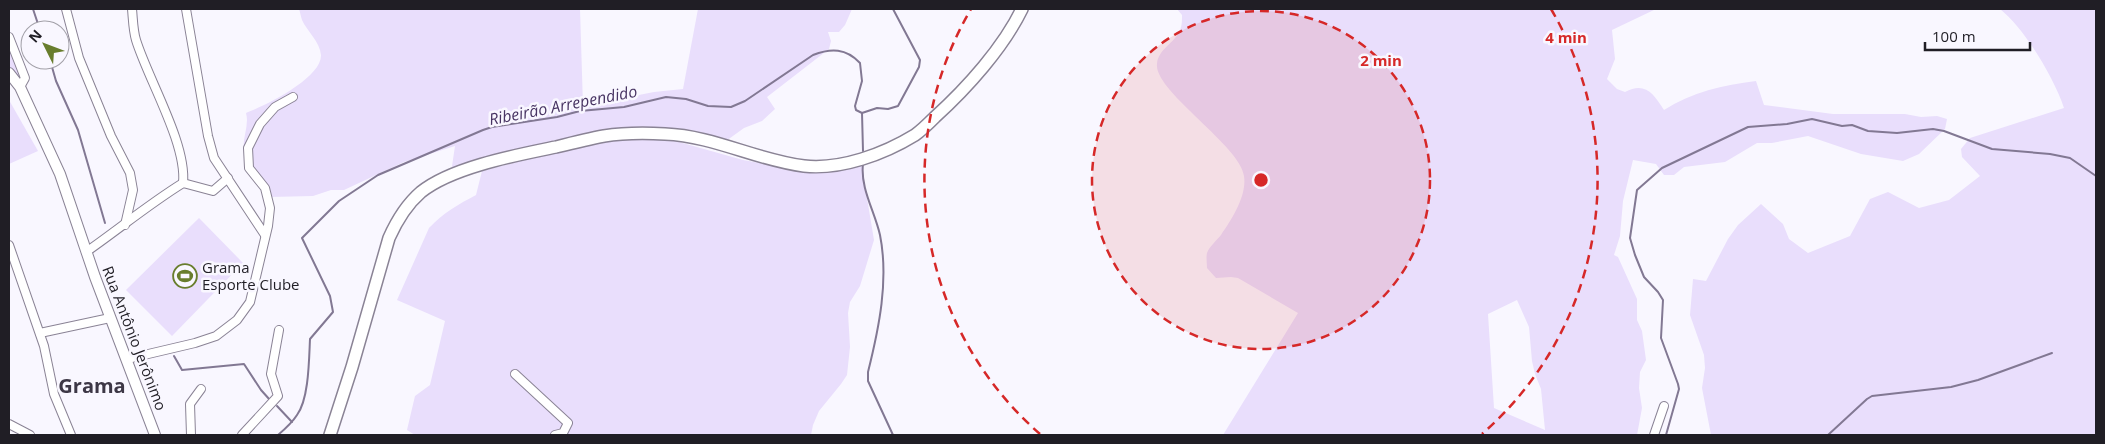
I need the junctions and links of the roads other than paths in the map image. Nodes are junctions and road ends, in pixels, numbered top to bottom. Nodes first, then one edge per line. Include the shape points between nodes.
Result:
1 (66, 9) edge
2 (132, 9) edge
3 (186, 9) edge
4 (1022, 9) edge
5 (9, 37) edge
6 (9, 73) edge
7 (20, 87) junction
8 (292, 97) dead end
9 (228, 178) junction
10 (183, 183) junction
11 (125, 225) junction
12 (265, 235) junction
13 (9, 245) edge
14 (86, 252) junction
15 (110, 318) junction
16 (279, 330) dead end
17 (40, 333) junction
18 (127, 359) junction
19 (515, 374) dead end
20 (201, 389) dead end
21 (1664, 406) dead end
22 (9, 424) edge
23 (30, 435) edge
24 (71, 435) edge
25 (155, 435) edge
26 (191, 435) edge
27 (242, 435) edge
28 (330, 435) edge
29 (555, 435) edge
30 (1654, 435) edge

1 - 11 street via 79,58 130,173 133,190
2 - 10 street via 136,38 177,145 184,170
3 - 9 street via 210,143 214,158
4 - 28 main road via 988,61 955,99 916,134 876,154 838,165 806,166 774,160 711,140 664,134 606,136 476,167 422,191 398,219 389,238
5 - 7 street via 25,78
6 - 7 main road, Rua Antônio Jerônimo
7 - 14 main road, Rua Antônio Jerônimo via 60,174
8 - 12 street via 275,107 260,124 248,148 249,168 265,188 270,208
9 - 10 street via 214,191
9 - 12 street
10 - 11 street, Rua Antônio Jerônimo via 149,204
11 - 14 street, Rua Antônio Jerônimo
12 - 18 street via 250,302 237,320 216,336
13 - 17 street
14 - 15 main road, Rua Antônio Jerônimo
15 - 17 street
15 - 18 main road, Rua Antônio Jerônimo
16 - 27 street via 271,374 278,396
17 - 24 street via 54,394
18 - 25 main road, Rua Antônio Jerônimo
19 - 29 street via 568,423 563,433
20 - 26 street via 190,404
21 - 30 street
22 - 23 street

